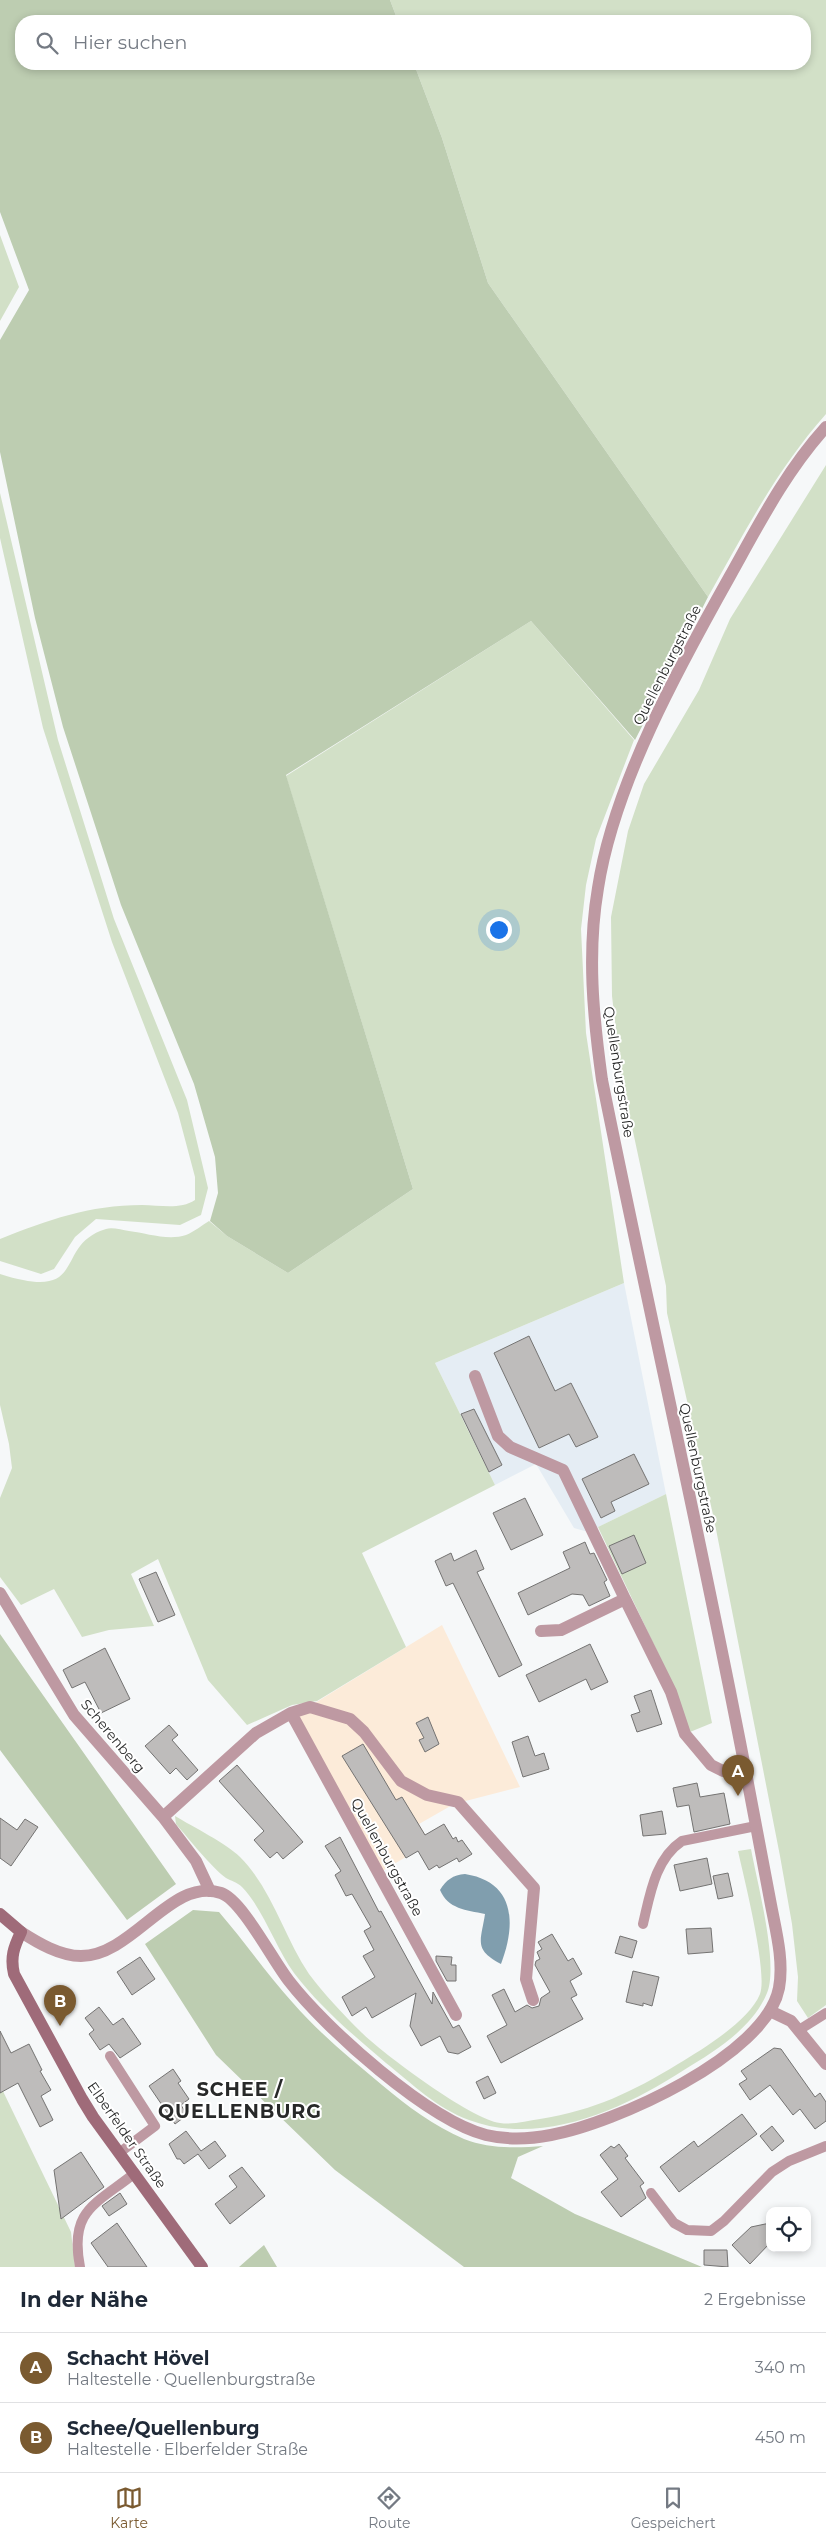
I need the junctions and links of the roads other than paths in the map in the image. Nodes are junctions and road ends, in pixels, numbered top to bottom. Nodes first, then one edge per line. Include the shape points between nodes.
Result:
1 (826, 427) edge
2 (475, 1376) dead end
3 (0, 1593) edge
4 (625, 1599) junction
5 (541, 1631) dead end
6 (291, 1713) junction
7 (744, 1766) junction
8 (163, 1816) junction
9 (756, 1826) junction
10 (210, 1891) junction
11 (0, 1914) edge
12 (643, 1924) dead end
13 (21, 1932) junction
14 (533, 2000) dead end
15 (770, 2011) junction
16 (826, 2013) edge
17 (456, 2015) dead end
18 (799, 2030) junction
19 (110, 2056) dead end
20 (826, 2064) edge
21 (826, 2146) edge
22 (119, 2153) junction
23 (135, 2173) junction
24 (651, 2193) dead end
25 (80, 2267) edge
26 (202, 2267) edge

1 - 7 street, Quellenburgstraße via 768,507 706,618 645,741 605,849 592,932 591,983 602,1080
2 - 4 street via 498,1436 510,1447 563,1470
3 - 8 street, Scherenberg via 74,1715
4 - 5 street via 561,1630
4 - 7 street via 671,1692 685,1734 712,1765 723,1771
6 - 8 street via 256,1733
6 - 14 street via 310,1708 350,1719 402,1781 427,1795 458,1802 534,1888 526,1978
6 - 17 street, Quellenburgstraße
7 - 9 street, Quellenburgstraße
8 - 10 street, Scherenberg via 196,1861
9 - 12 lane via 682,1841 673,1846 662,1860
9 - 15 street, Quellenburgstraße via 778,1945 779,1991
10 - 13 street via 183,1896 115,1947 97,1954 78,1956 59,1951
10 - 15 street, Quellenburgstraße via 221,1893 237,1905 291,1984 342,2037 418,2100 461,2127 499,2138 547,2136 620,2115 693,2076 726,2054
11 - 13 main road
13 - 22 main road, Elberfelder Straße via 11,1961 14,1974 86,2105
15 - 18 street via 791,2021
16 - 18 lane
18 - 20 street
19 - 22 lane via 155,2126
21 - 24 lane via 789,2161 772,2172 711,2231 687,2230 674,2223
22 - 23 main road, Elberfelder Straße
23 - 25 lane via 81,2218 76,2234
23 - 26 main road, Elberfelder Straße

